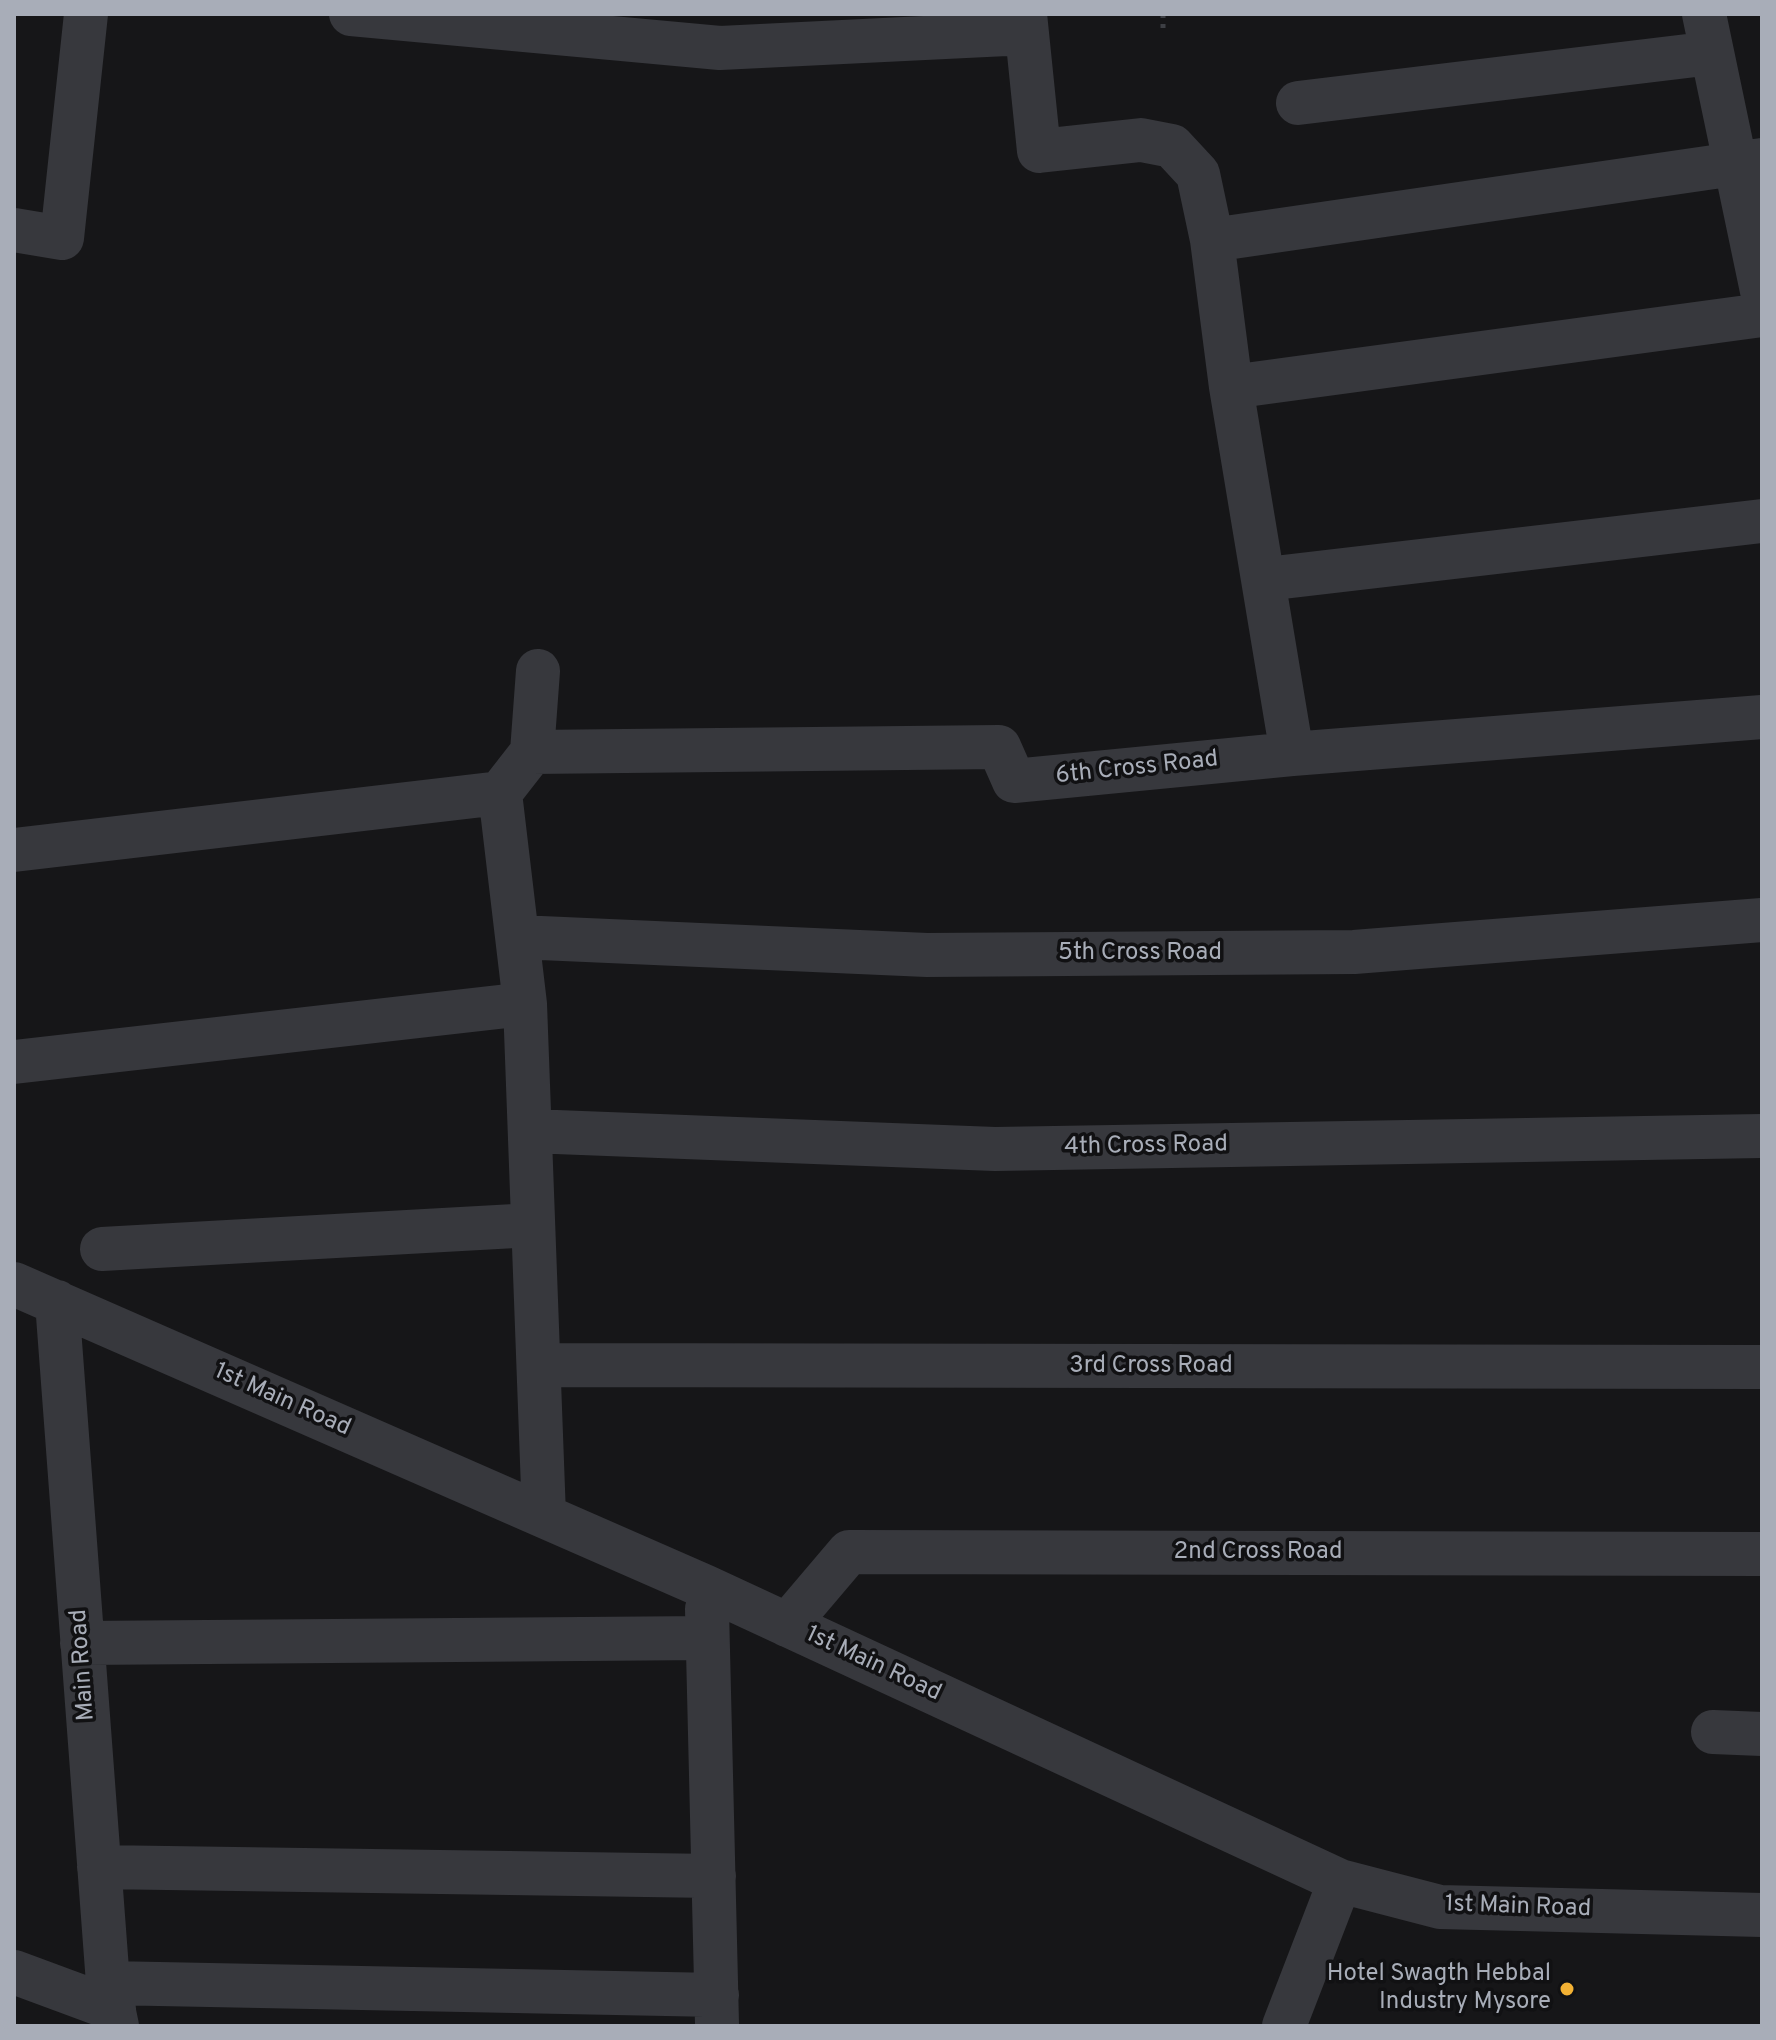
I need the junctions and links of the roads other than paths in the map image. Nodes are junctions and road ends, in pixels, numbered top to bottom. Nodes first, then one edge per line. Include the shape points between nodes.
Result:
1 (86, 14) edge
2 (351, 14) edge
3 (1026, 24) edge
4 (880, 27) edge
5 (718, 31) edge
6 (1708, 34) edge
7 (1298, 103) dead end
8 (1748, 161) edge
9 (14, 230) edge
10 (1212, 240) junction
11 (1762, 291) edge
12 (1762, 315) edge
13 (1231, 387) junction
14 (1762, 521) edge
15 (1266, 579) junction
16 (538, 671) dead end
17 (1762, 717) edge
18 (532, 752) junction
19 (1292, 754) junction
20 (500, 793) junction
21 (14, 850) edge
22 (1762, 920) edge
23 (518, 937) junction
24 (525, 1004) junction
25 (14, 1062) edge
26 (530, 1131) junction
27 (1762, 1136) edge
28 (533, 1225) junction
29 (102, 1249) dead end
30 (14, 1284) edge
31 (57, 1302) junction
32 (539, 1365) junction
33 (1762, 1367) edge
34 (544, 1516) junction
35 (1762, 1554) edge
36 (706, 1587) junction
37 (787, 1625) junction
38 (707, 1638) junction
39 (82, 1643) junction
40 (1713, 1732) dead end
41 (1762, 1734) edge
42 (99, 1867) junction
43 (714, 1876) junction
44 (1340, 1881) junction
45 (1762, 1915) edge
46 (14, 1972) edge
47 (113, 2006) edge
48 (717, 2011) edge
49 (1284, 2026) edge

1 - 9 street via 62,238
2 - 5 street
3 - 4 street
3 - 10 street via 1039,151 1141,140 1172,146 1198,174
4 - 5 street
6 - 7 street
6 - 8 street
8 - 10 street
8 - 11 street
10 - 13 street
12 - 13 street
13 - 15 street
14 - 15 street
15 - 19 street
16 - 18 street
17 - 19 street, 6th Cross Road
18 - 19 street, 6th Cross Road via 999,747 1014,781
18 - 20 street
20 - 21 street
20 - 23 street
22 - 23 street, 5th Cross Road via 1354,952 927,955
23 - 24 street
24 - 25 street
24 - 26 street
26 - 27 street, 4th Cross Road via 995,1149
26 - 28 street
28 - 29 street
28 - 32 street
30 - 31 street, 1st Main Road
31 - 34 street, 1st Main Road
31 - 39 street, Main Road
32 - 33 street, 3rd Cross Road
32 - 34 street
34 - 36 street, 1st Main Road
35 - 37 street, 2nd Cross Road via 849,1552
36 - 37 street, 1st Main Road
36 - 38 street
37 - 44 street, 1st Main Road
38 - 39 street
38 - 43 street
39 - 42 street, Main Road
40 - 41 street
42 - 43 street
42 - 47 street, Main Road
43 - 48 street
44 - 45 street, 1st Main Road via 1440,1907
44 - 49 street
46 - 47 street
47 - 48 street

